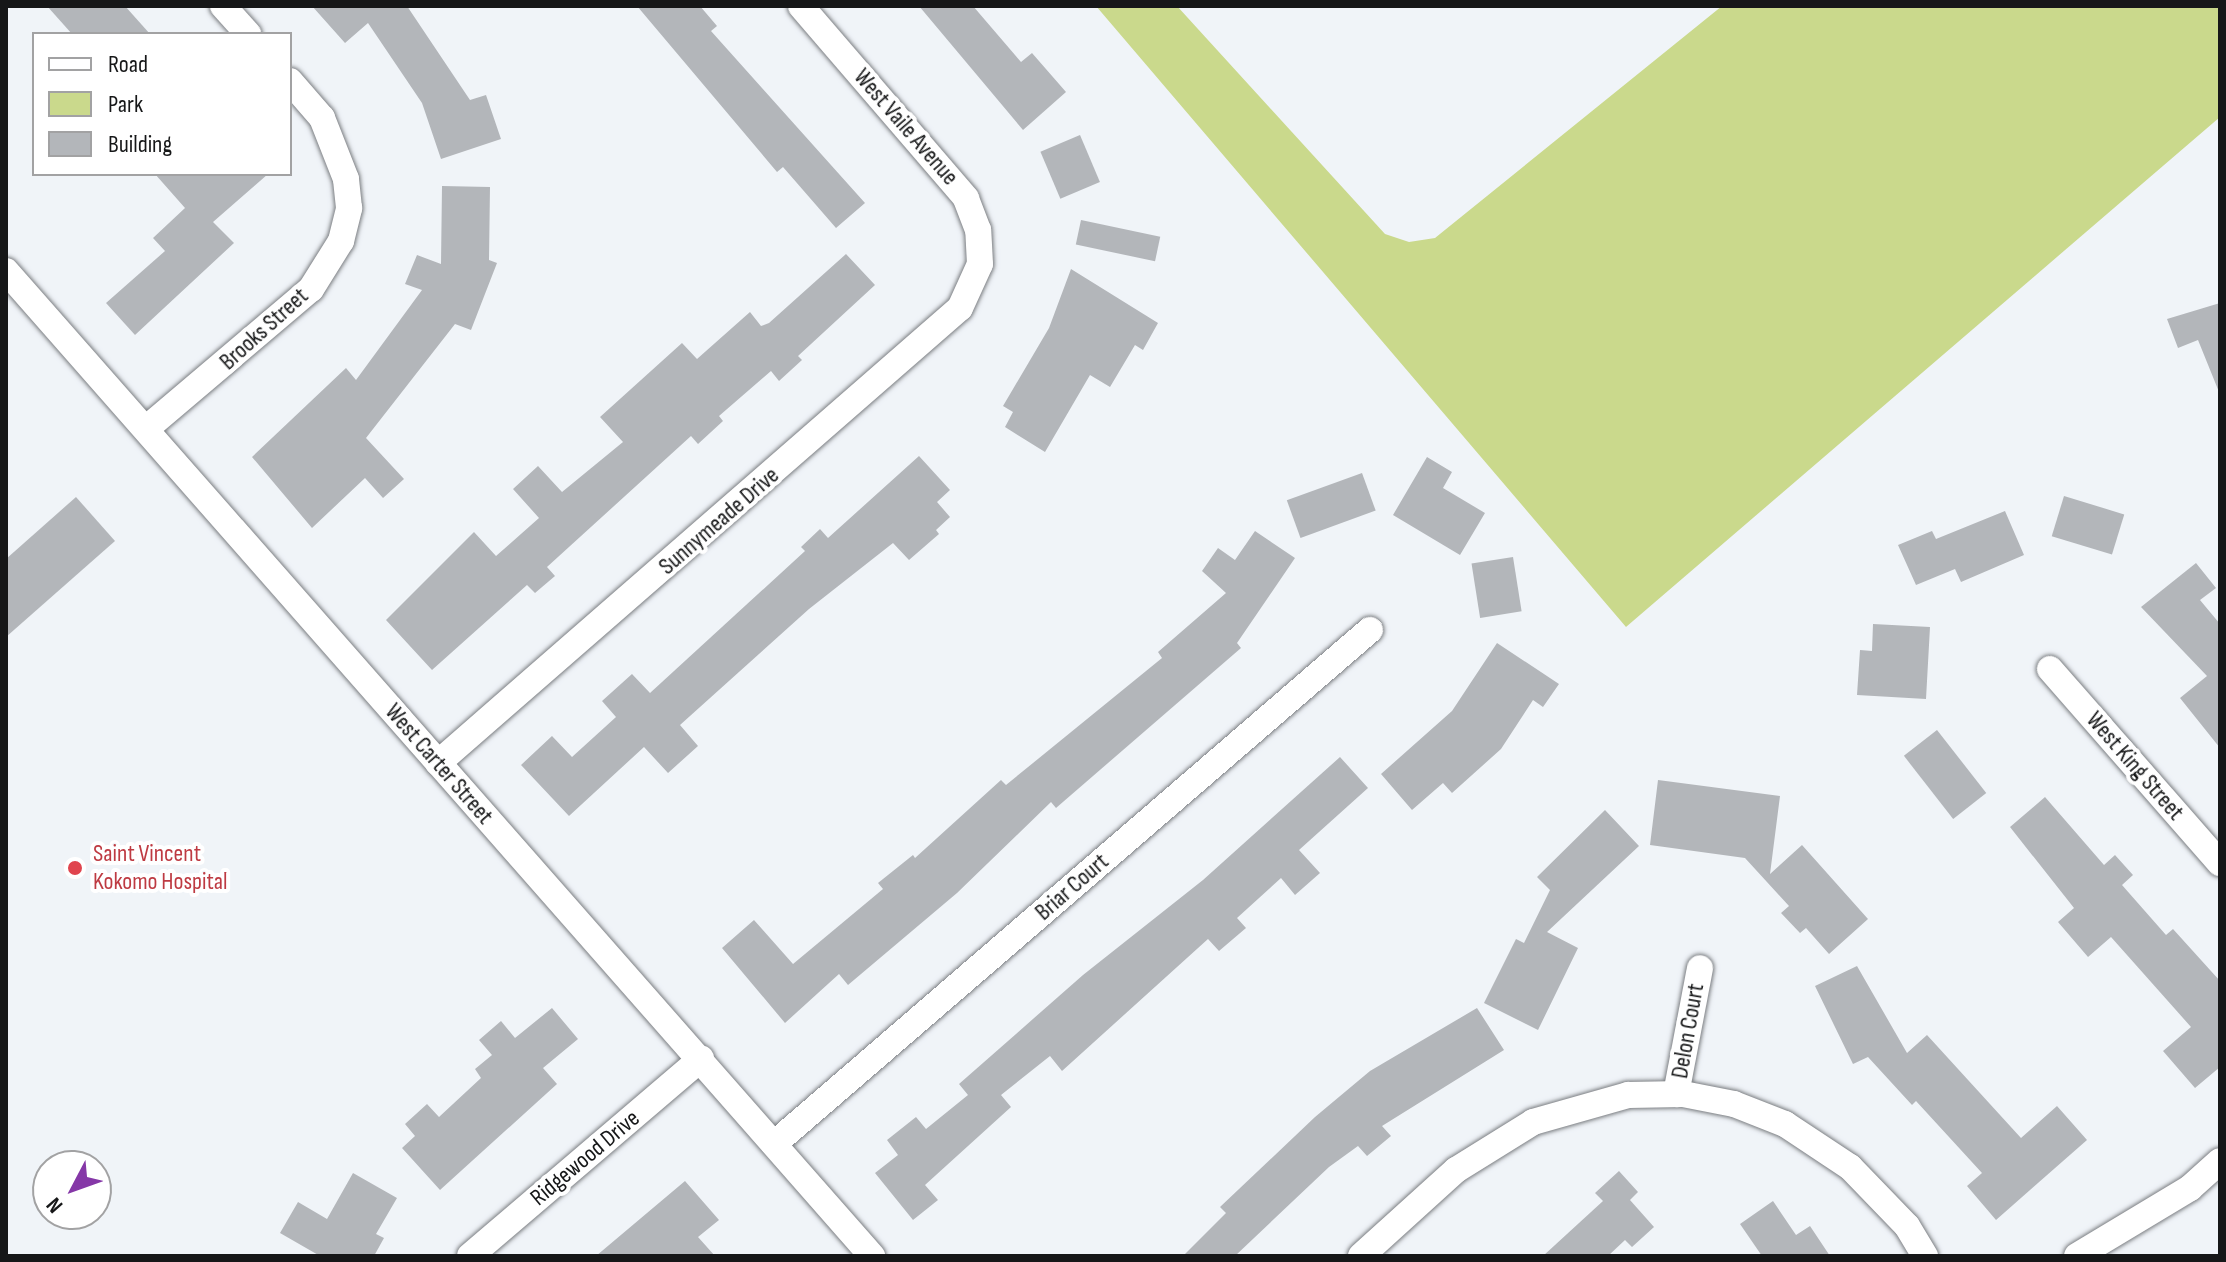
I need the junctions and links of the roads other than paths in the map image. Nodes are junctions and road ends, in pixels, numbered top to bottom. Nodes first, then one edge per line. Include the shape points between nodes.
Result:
1 (223, 6) edge
2 (801, 6) edge
3 (246, 32) edge
4 (292, 83) edge
5 (980, 264) joint
6 (6, 271) edge
7 (147, 428) junction
8 (1370, 630) dead end
9 (2050, 669) dead end
10 (438, 763) junction
11 (2220, 863) edge
12 (1700, 968) dead end
13 (701, 1059) junction
14 (1676, 1094) junction
15 (774, 1144) junction
16 (2220, 1161) edge
17 (470, 1256) edge
18 (872, 1256) edge
19 (1361, 1256) edge
20 (1925, 1256) edge
21 (2077, 1256) edge

1 - 3 street
2 - 5 street, West Vaile Avenue via 966,198 978,230
4 - 7 street, Brooks Street via 322,118 346,179 349,208 341,241 311,289
5 - 10 street, Sunnymeade Drive via 960,308 934,336
6 - 7 street, West Carter Street
7 - 10 street, West Carter Street
8 - 15 street, Briar Court
9 - 11 street, West King Street
10 - 13 street, West Carter Street
12 - 14 street, Delon Court
13 - 15 street, West Carter Street
13 - 17 street, Ridgewood Drive
14 - 19 street via 1628,1095 1533,1122 1456,1170
14 - 20 street via 1734,1104 1785,1124 1850,1167 1907,1226
15 - 18 street, West Carter Street
16 - 21 street via 2190,1188

